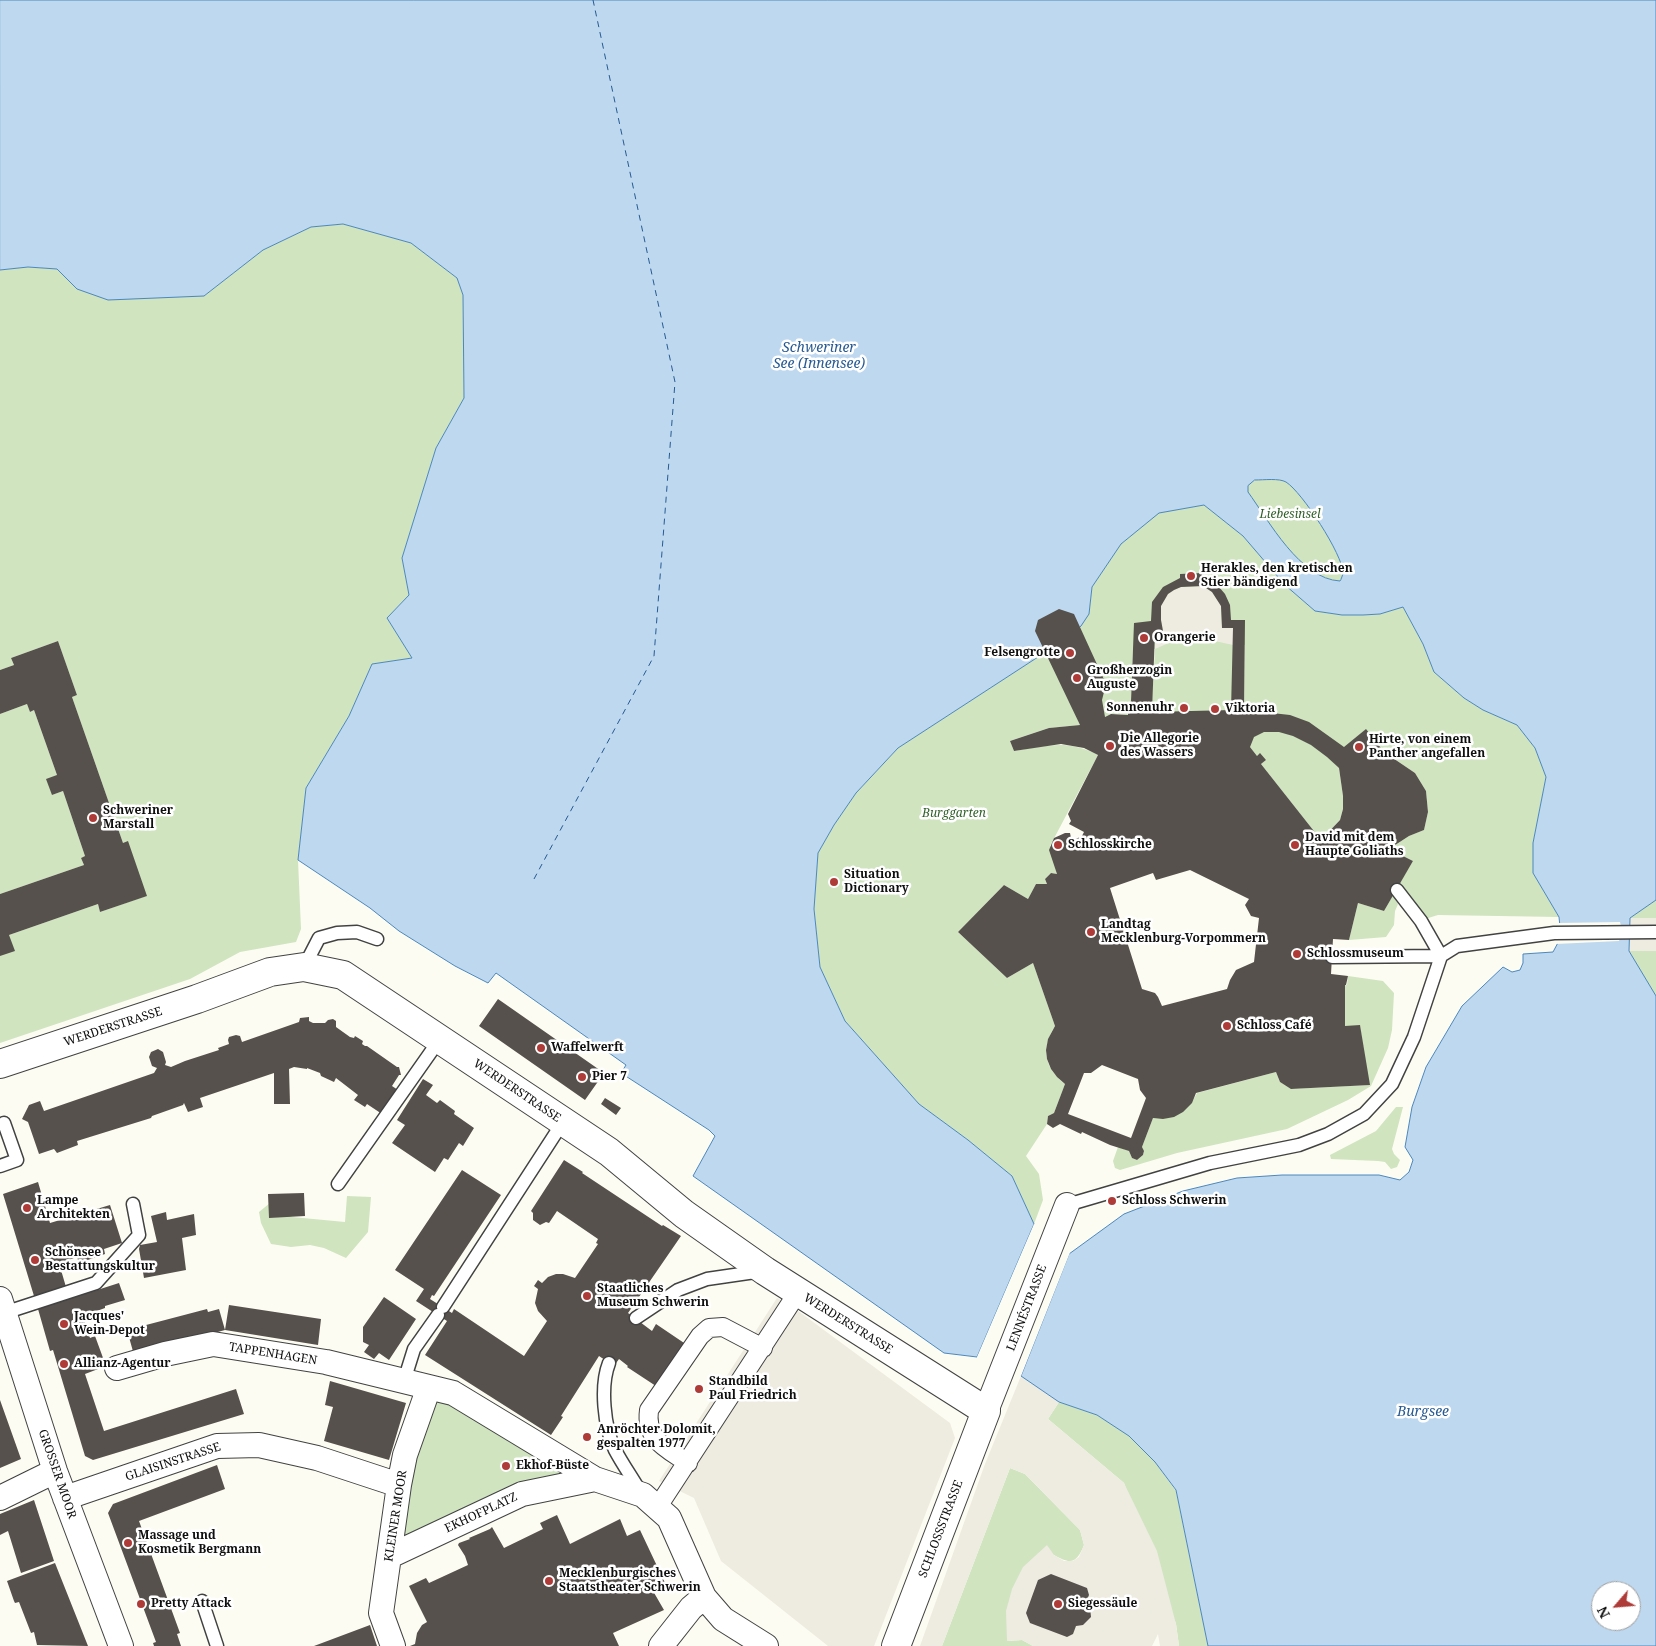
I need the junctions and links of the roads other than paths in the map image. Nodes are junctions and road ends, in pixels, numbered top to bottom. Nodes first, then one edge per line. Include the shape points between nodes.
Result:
1 (1397, 890) dead end
2 (1656, 932) edge
3 (377, 939) dead end
4 (1441, 956) junction
5 (1332, 957) dead end
6 (304, 967) junction
7 (440, 1040) junction
8 (0, 1064) edge
9 (563, 1122) junction
10 (4, 1123) dead end
11 (0, 1166) edge
12 (338, 1184) dead end
13 (133, 1204) dead end
14 (1067, 1205) joint
15 (765, 1271) junction
16 (798, 1292) junction
17 (2, 1306) edge
18 (636, 1318) dead end
19 (762, 1348) junction
20 (609, 1363) dead end
21 (117, 1368) dead end
22 (404, 1381) junction
23 (429, 1387) junction
24 (986, 1411) junction
25 (688, 1463) junction
26 (55, 1471) junction
27 (595, 1479) junction
28 (399, 1486) junction
29 (0, 1498) edge
30 (65, 1498) junction
31 (650, 1501) junction
32 (390, 1556) junction
33 (704, 1597) junction
34 (202, 1601) dead end
35 (121, 1646) edge
36 (217, 1646) edge
37 (393, 1646) edge
38 (662, 1646) edge
39 (766, 1646) edge
40 (896, 1646) edge

1 - 4 lane via 1421,921
2 - 4 lane via 1554,933 1457,946
3 - 6 lane via 357,932 337,932 319,938
4 - 5 lane
4 - 14 lane via 1407,1054 1392,1084 1364,1114 1299,1146 1210,1163
6 - 7 street, WERDERSTRASSE via 343,975
6 - 8 street, WERDERSTRASSE via 270,972
7 - 9 street, WERDERSTRASSE
7 - 12 lane
9 - 15 street, WERDERSTRASSE via 609,1152 684,1214
9 - 22 lane via 414,1349
10 - 11 lane via 17,1160
13 - 17 lane via 139,1235 96,1283
14 - 24 street, LENNÉSTRASSE
15 - 16 street, WERDERSTRASSE
15 - 18 lane via 707,1279 685,1287
16 - 19 street
16 - 24 street, WERDERSTRASSE
17 - 26 street, GROSSER MOOR
19 - 25 street
19 - 25 street via 723,1328 709,1328 700,1336 649,1410 648,1421 658,1443
20 - 31 lane via 603,1391 615,1448
21 - 22 street, TAPPENHAGEN via 213,1344 326,1362
22 - 23 street, TAPPENHAGEN
23 - 27 street via 453,1392
23 - 28 street, KLEINER MOOR via 405,1455
24 - 40 street, SCHLOSSSTRASSE
25 - 31 street
26 - 29 street
26 - 30 street, GROSSER MOOR
27 - 31 street
27 - 32 street, EKHOFPLATZ via 522,1494
28 - 30 street, GLAISINSTRASSE via 317,1458 259,1444 218,1446
28 - 32 street, KLEINER MOOR
30 - 35 street, GROSSER MOOR
31 - 33 street via 669,1518
32 - 37 street, KLEINER MOOR via 381,1613
33 - 38 street via 690,1608
33 - 39 street via 723,1619
34 - 36 lane

